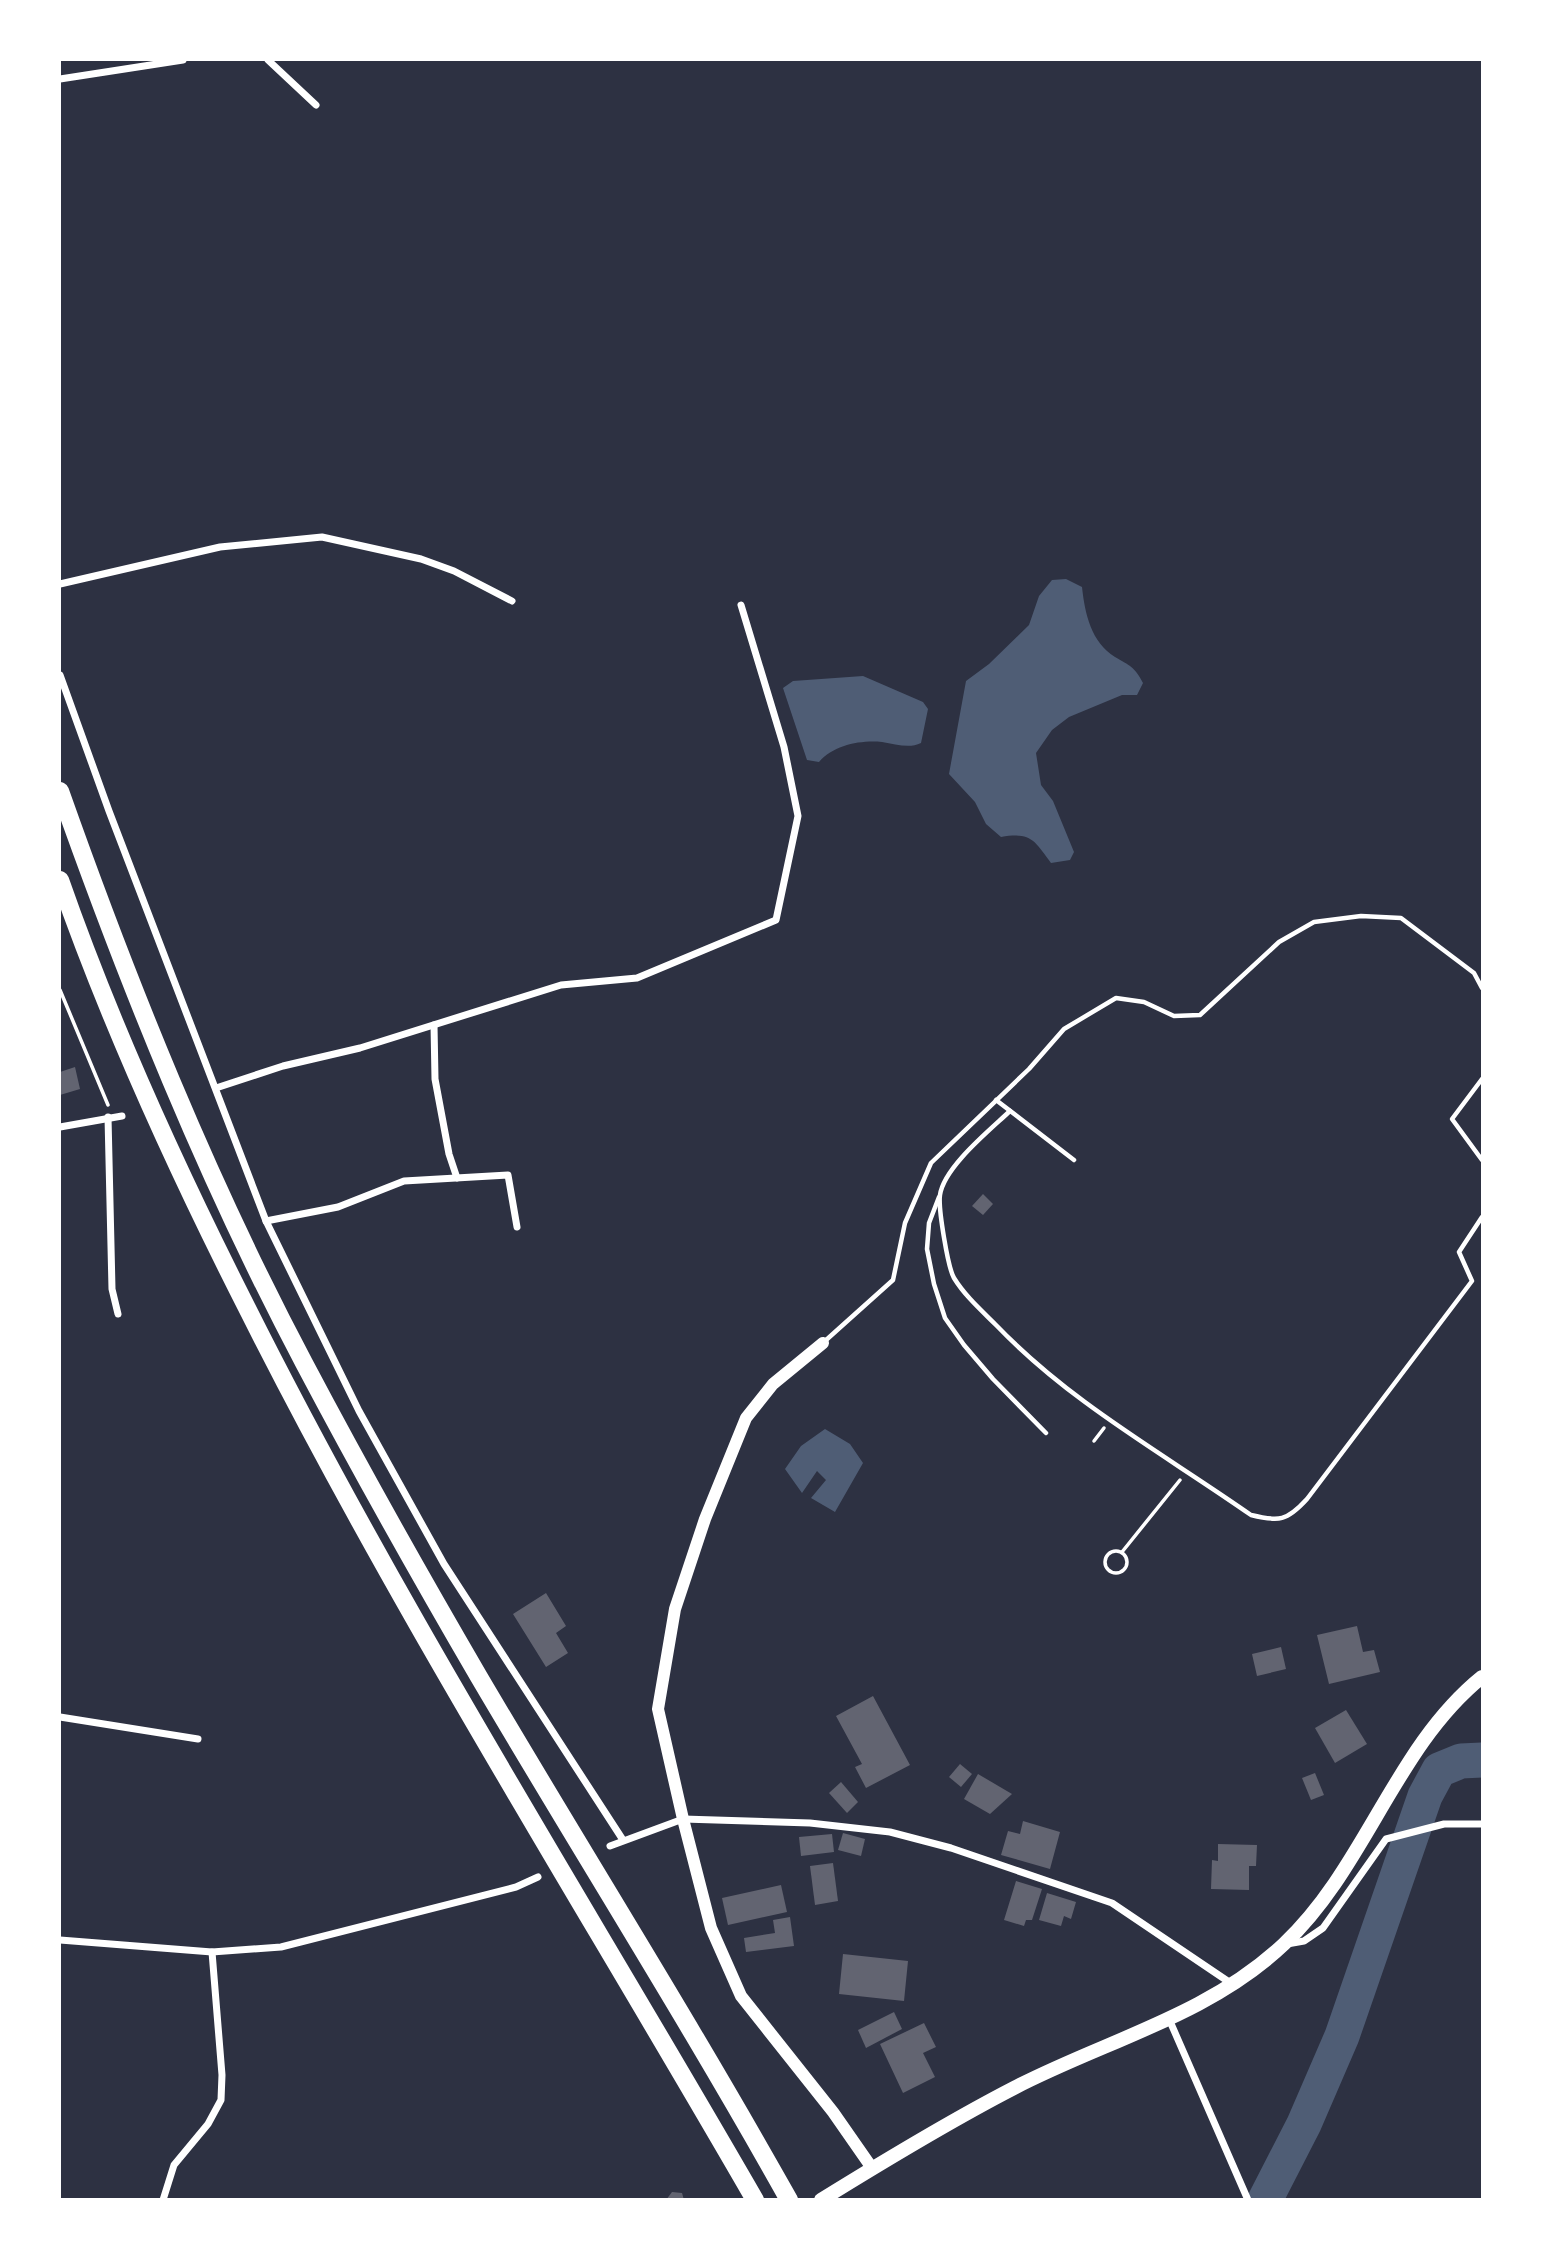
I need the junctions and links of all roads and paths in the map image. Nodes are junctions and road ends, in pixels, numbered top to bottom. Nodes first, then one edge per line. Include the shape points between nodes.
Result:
1 (183, 60) edge
2 (268, 60) edge
3 (60, 79) edge
4 (316, 106) dead end
5 (60, 584) edge
6 (512, 601) dead end
7 (741, 605) dead end
8 (60, 676) edge
9 (60, 791) edge
10 (60, 880) edge
11 (1482, 988) edge
12 (60, 990) edge
13 (434, 1025) junction
14 (1482, 1079) edge
15 (216, 1088) junction
16 (996, 1100) junction
17 (1010, 1111) junction
18 (122, 1116) dead end
19 (108, 1118) junction
20 (60, 1127) edge
21 (1074, 1160) dead end
22 (1482, 1160) edge
23 (457, 1178) junction
24 (940, 1194) junction
25 (1482, 1217) edge
26 (266, 1221) junction
27 (517, 1227) dead end
28 (118, 1314) dead end
29 (823, 1343) joint
30 (1046, 1433) dead end
31 (1187, 1471) junction
32 (1122, 1552) junction
33 (1482, 1677) edge
34 (60, 1717) edge
35 (198, 1739) dead end
36 (683, 1819) junction
37 (1482, 1824) edge
38 (623, 1840) junction
39 (610, 1846) dead end
40 (538, 1877) dead end
41 (60, 1940) edge
42 (1284, 1944) junction
43 (212, 1952) junction
44 (1232, 1984) junction
45 (1169, 2019) junction
46 (872, 2168) junction
47 (785, 2193) edge
48 (163, 2200) edge
49 (755, 2200) edge
50 (821, 2200) edge
51 (1248, 2200) edge

1 - 3 street
2 - 4 street
5 - 6 street via 220,547 322,537 421,559
7 - 13 street via 785,747 798,816 776,920 637,978 561,985
8 - 15 street
9 - 47 highway via 160,1052 228,1209 303,1361 479,1677
10 - 49 highway via 132,1063 200,1215 280,1375 455,1691
11 - 16 lane via 1475,973 1401,918 1361,916 1314,922 1279,942 1200,1015 1174,1016 1144,1002 1116,998 1064,1029
12 - 19 path via 107,1104
13 - 15 street
13 - 23 street via 435,1079
14 - 22 lane via 1452,1119
15 - 26 street
16 - 17 lane
16 - 29 lane via 931,1163 905,1223 893,1280
17 - 21 lane
17 - 24 lane via 957,1161
18 - 19 street
19 - 20 street
19 - 28 street via 112,1289
23 - 26 street via 404,1181 338,1207
23 - 27 street via 508,1175
24 - 30 lane via 929,1223 927,1249 945,1318 993,1380
24 - 31 lane via 953,1276 965,1293 1024,1354 1093,1410
25 - 31 lane via 1459,1252 1472,1281 1293,1515 1273,1521 1251,1515
26 - 38 street via 359,1411 444,1564
29 - 36 street via 773,1384 746,1418 675,1609 658,1709
31 - 32 path
32 - 32 path via 1126,1568 1110,1571 1105,1562 1108,1555
33 - 42 main road via 1430,1730 1353,1858
34 - 35 street
36 - 38 street
36 - 44 street via 810,1823 890,1832 951,1848 1112,1903
36 - 46 street via 711,1928 741,1996
37 - 42 street via 1444,1824 1386,1839 1324,1928 1304,1941
38 - 39 street
40 - 43 street via 516,1887 281,1947
41 - 43 street
42 - 44 main road
43 - 48 street via 221,2100 174,2165
44 - 45 main road
45 - 46 main road via 1015,2087
45 - 51 street
46 - 50 main road

